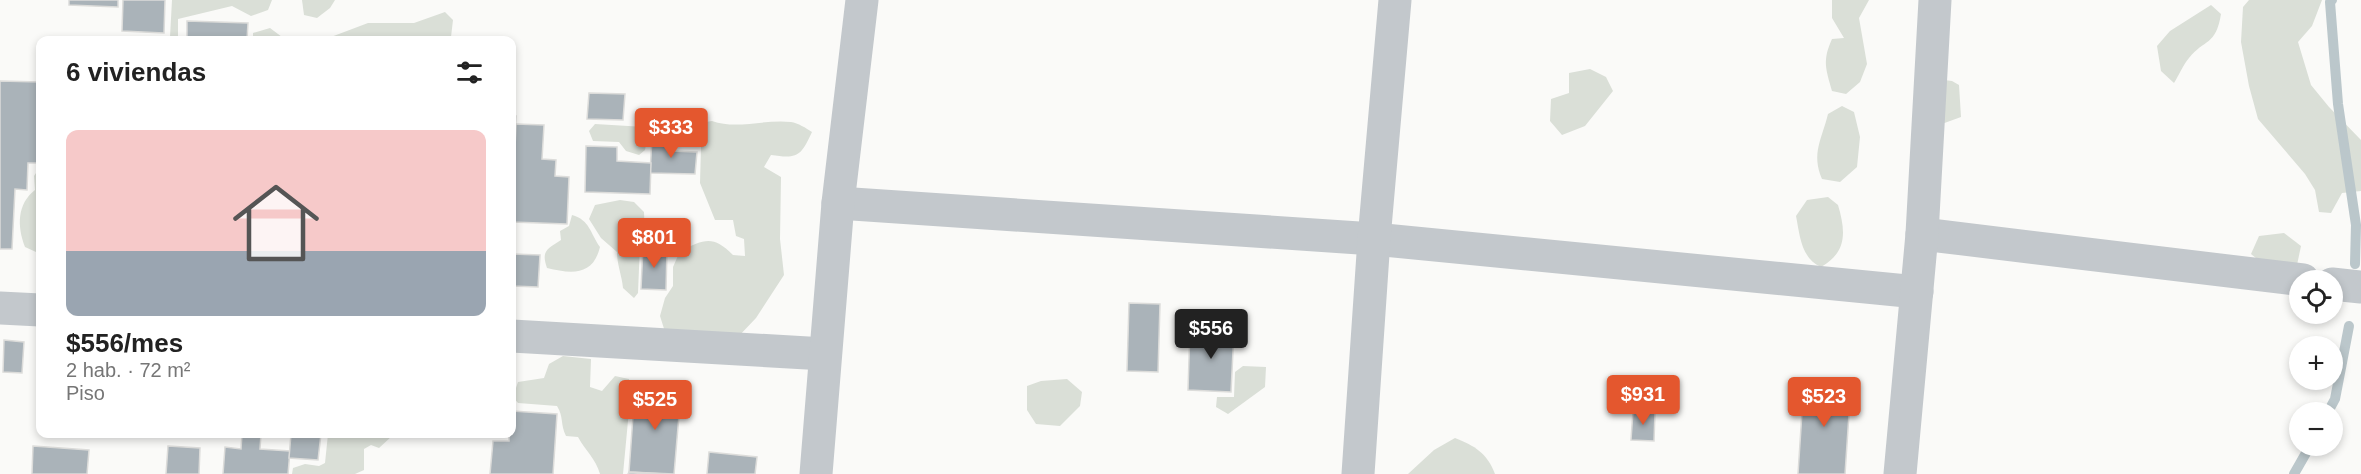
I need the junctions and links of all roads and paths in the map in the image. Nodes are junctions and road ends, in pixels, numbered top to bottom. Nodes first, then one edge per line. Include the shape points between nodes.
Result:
1 (862, 0) edge
2 (1395, 0) edge
3 (1935, 0) edge
4 (838, 203) junction
5 (1922, 234) junction
6 (1374, 239) junction
7 (2289, 278) edge
8 (2343, 285) edge
9 (2361, 287) edge
10 (1917, 292) junction
11 (0, 308) edge
12 (36, 310) edge
13 (516, 336) edge
14 (825, 354) junction
15 (816, 474) edge
16 (1358, 474) edge
17 (1900, 474) edge

1 - 4 street
2 - 6 street
3 - 5 street
4 - 6 street
4 - 14 street
5 - 7 street
5 - 10 street
6 - 10 street
6 - 16 street
8 - 9 street
10 - 17 street
11 - 12 street
13 - 14 street
14 - 15 street

